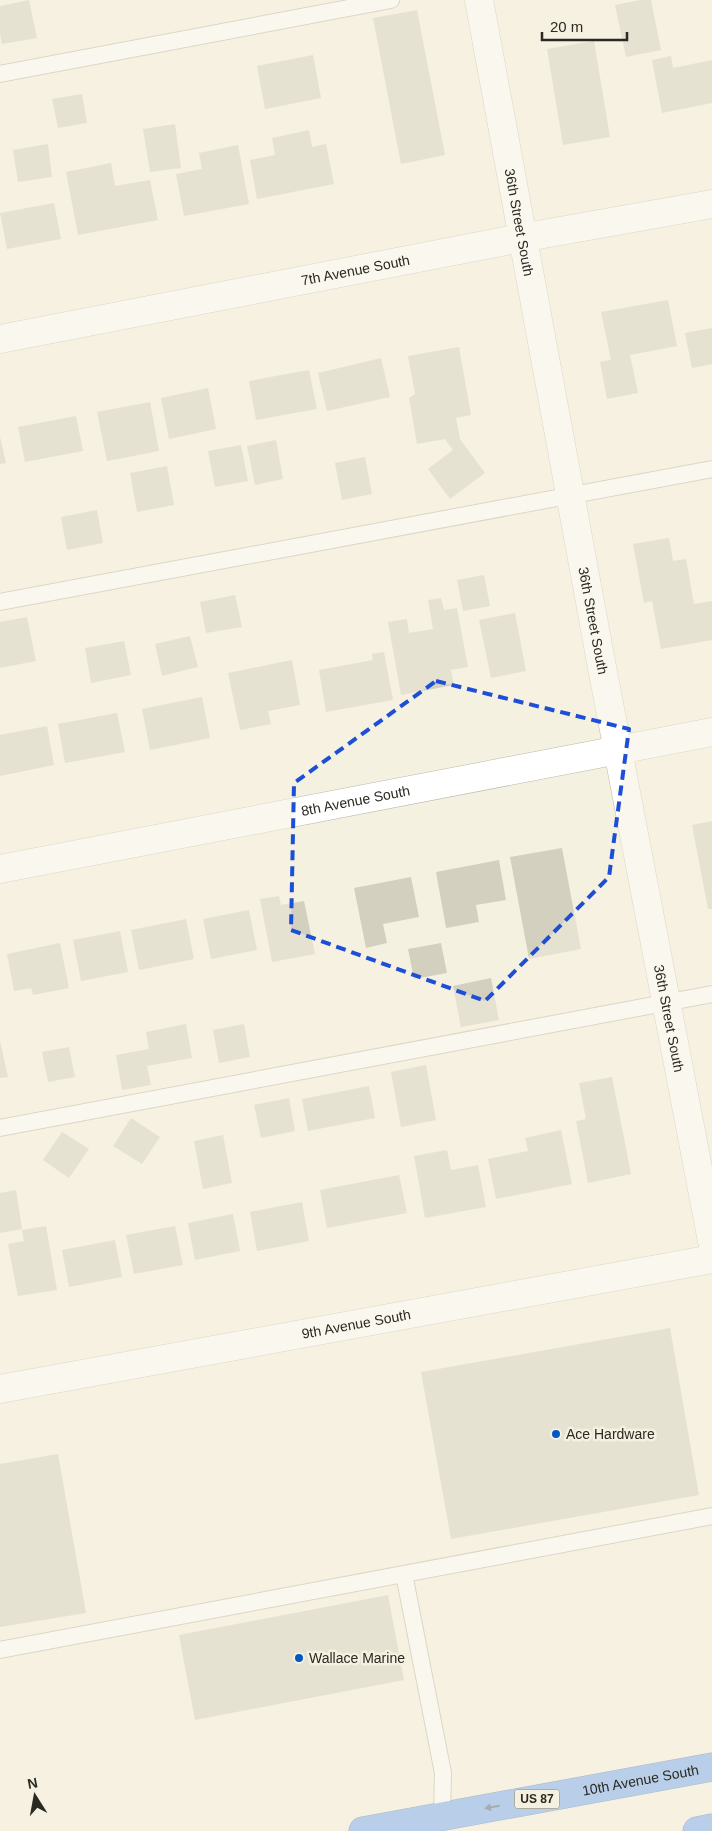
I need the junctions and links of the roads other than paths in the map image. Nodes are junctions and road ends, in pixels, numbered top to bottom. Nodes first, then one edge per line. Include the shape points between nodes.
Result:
1 (392, 0) edge
2 (479, 0) edge
3 (0, 74) edge
4 (712, 204) edge
5 (521, 238) junction
6 (0, 339) edge
7 (712, 469) edge
8 (569, 496) junction
9 (0, 602) edge
10 (712, 732) edge
11 (616, 750) junction
12 (0, 869) edge
13 (712, 994) edge
14 (666, 1003) junction
15 (0, 1128) edge
16 (712, 1241) edge
17 (712, 1258) edge
18 (0, 1389) edge
19 (712, 1516) edge
20 (404, 1574) junction
21 (0, 1650) edge
22 (712, 1767) edge
23 (443, 1824) edge
24 (712, 1828) edge
25 (363, 1831) edge
26 (697, 1831) edge

1 - 3 lane
2 - 5 street, 36th Street South
4 - 5 street, 7th Avenue South
5 - 6 street, 7th Avenue South
5 - 8 street, 36th Street South
7 - 8 lane
8 - 9 lane
8 - 11 street, 36th Street South
10 - 11 street, 8th Avenue South
11 - 12 street, 8th Avenue South
11 - 14 street, 36th Street South
13 - 14 lane
14 - 15 lane
14 - 16 street, 36th Street South
17 - 18 street, 9th Avenue South
19 - 20 lane
20 - 21 lane
20 - 23 lane via 443,1773
22 -> 23 highway, 10th Avenue South / US 87
23 - 25 highway, 10th Avenue South / US 87
24 - 26 highway

